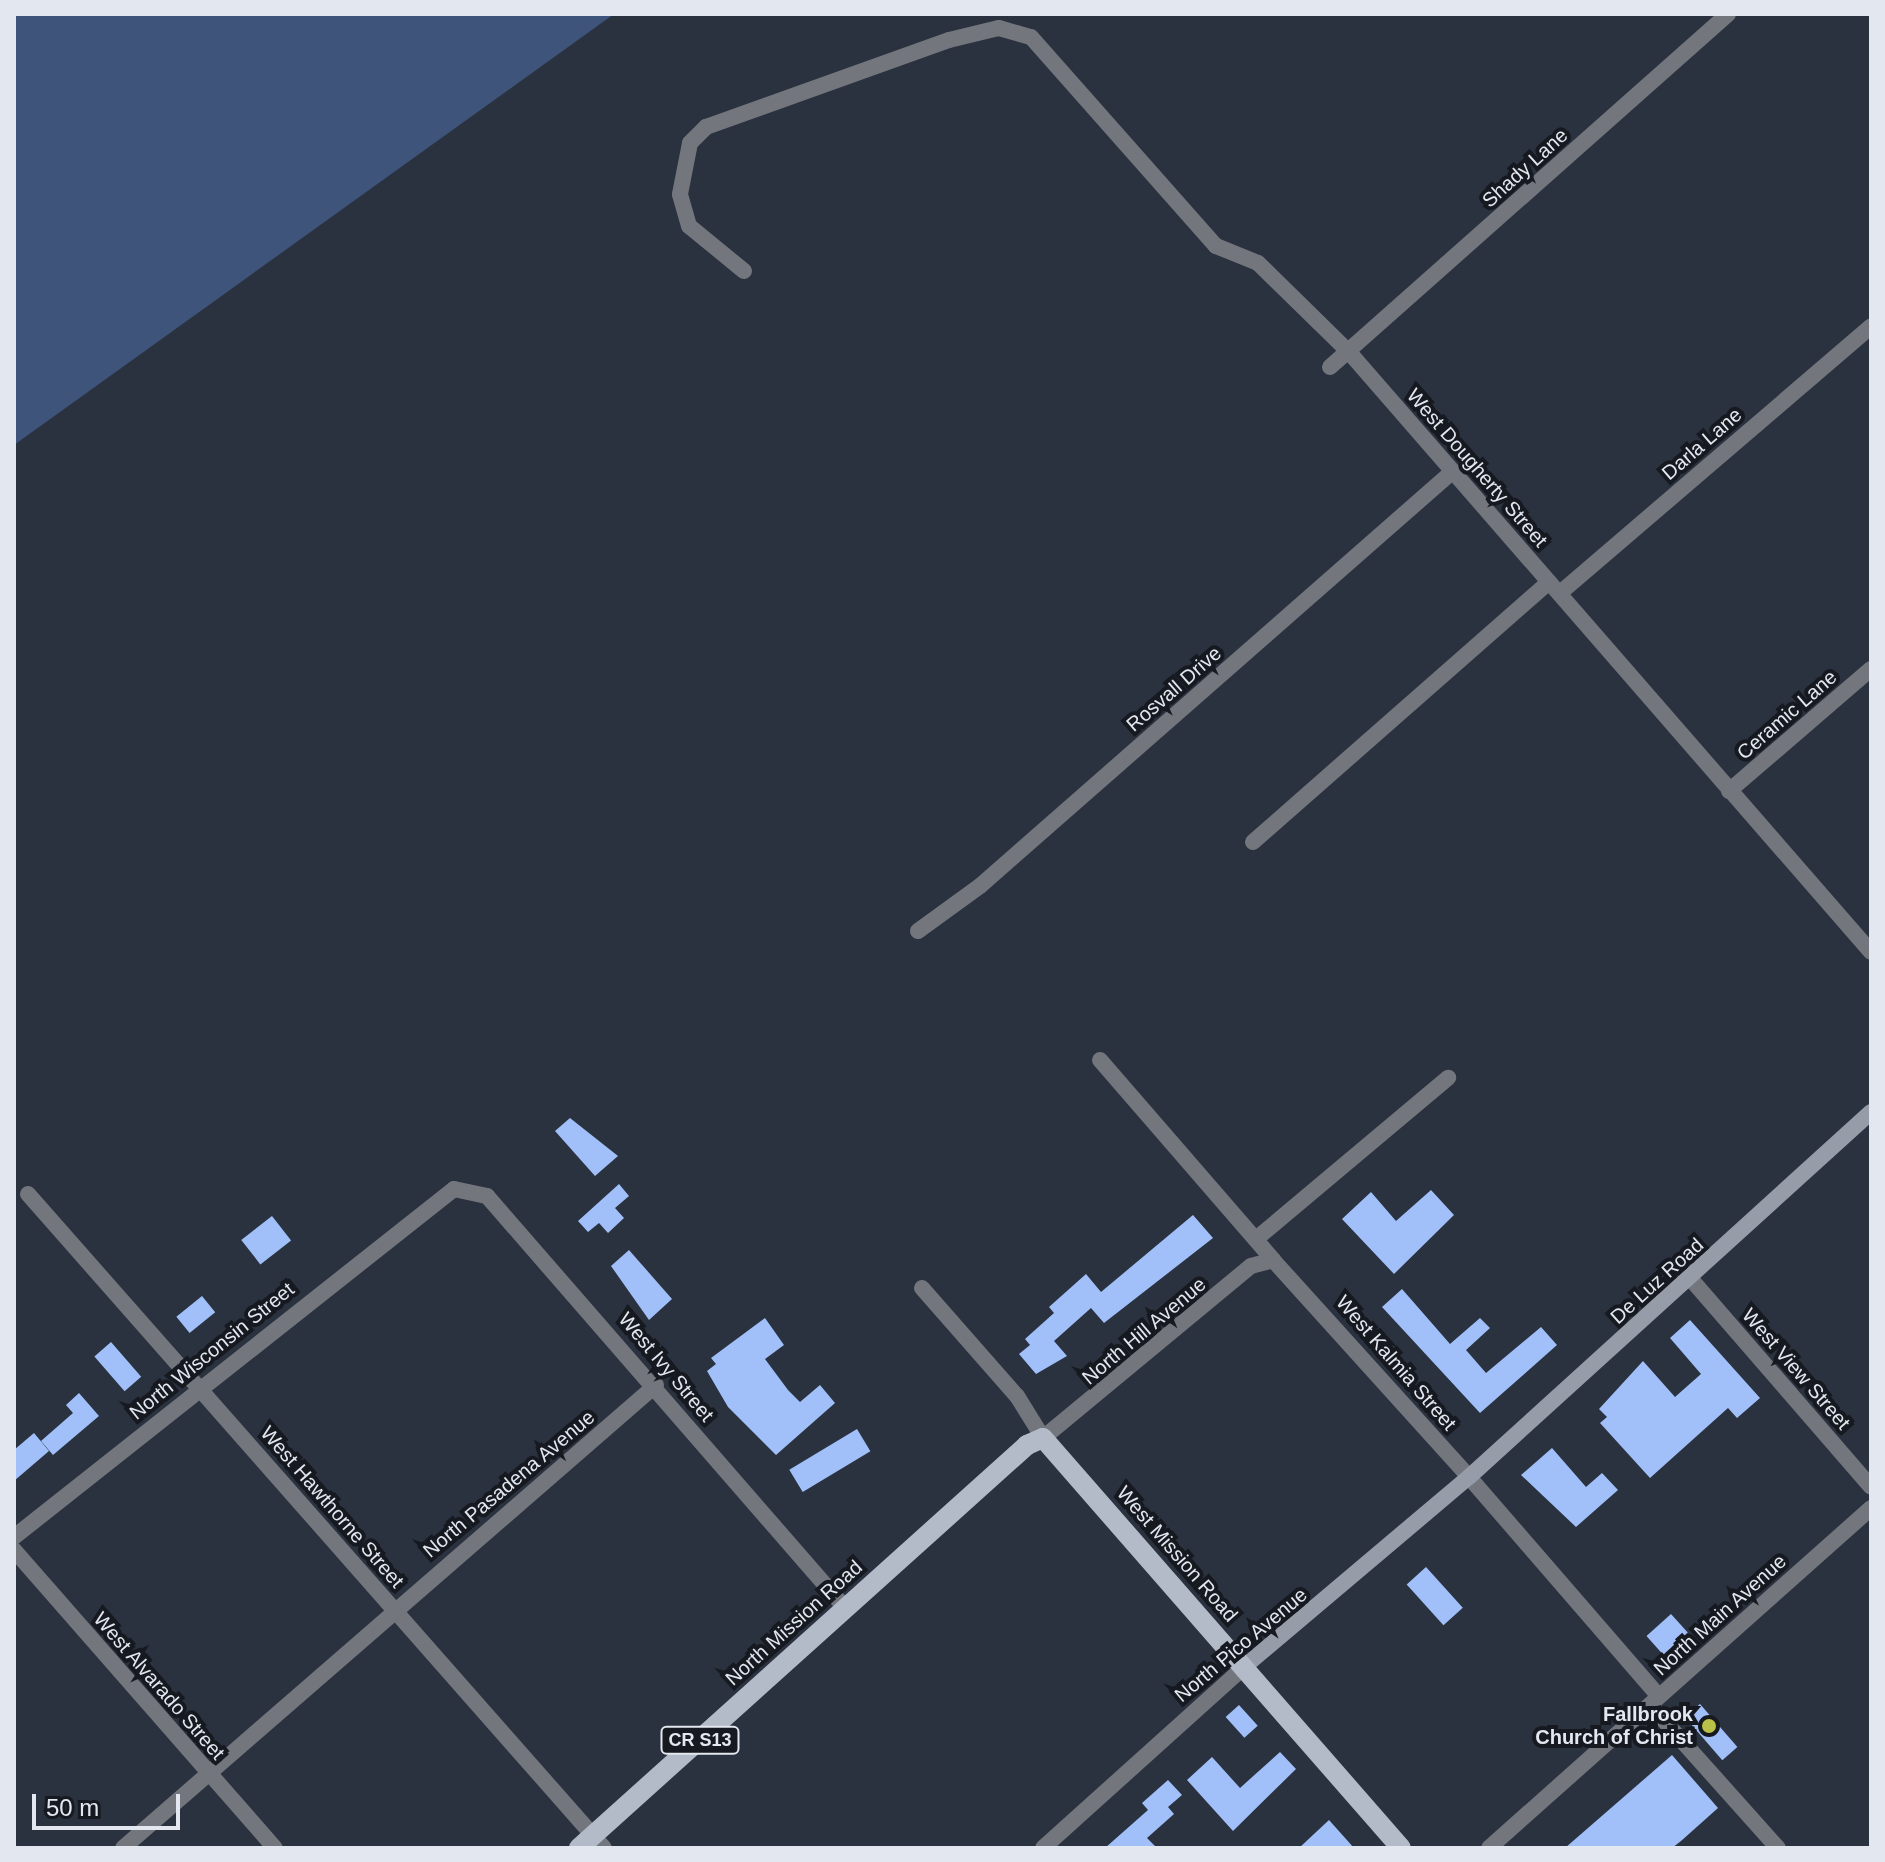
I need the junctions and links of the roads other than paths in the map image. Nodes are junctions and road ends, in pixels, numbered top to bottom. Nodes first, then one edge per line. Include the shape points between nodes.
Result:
1 (1728, 14) edge
2 (744, 271) dead end
3 (1871, 326) edge
4 (1349, 352) junction
5 (1330, 367) dead end
6 (1453, 471) junction
7 (1555, 587) junction
8 (1871, 669) edge
9 (1729, 791) junction
10 (1253, 842) dead end
11 (918, 931) dead end
12 (1871, 952) edge
13 (1100, 1060) dead end
14 (1448, 1078) dead end
15 (1871, 1112) edge
16 (28, 1194) dead end
17 (436, 1197) joint
18 (1256, 1239) junction
19 (1273, 1260) junction
20 (1690, 1278) junction
21 (922, 1288) dead end
22 (656, 1385) junction
23 (199, 1388) junction
24 (1043, 1438) junction
25 (1469, 1477) junction
26 (1871, 1487) edge
27 (1871, 1508) edge
28 (14, 1537) edge
29 (14, 1550) edge
30 (394, 1608) junction
31 (846, 1609) junction
32 (1244, 1667) junction
33 (1654, 1700) junction
34 (209, 1773) junction
35 (592, 1844) edge
36 (123, 1848) edge
37 (275, 1848) edge
38 (1043, 1848) edge
39 (1401, 1848) edge
40 (1489, 1848) edge
41 (1778, 1848) edge

1 - 4 street, Shady Lane
2 - 4 street, West Dougherty Street via 689,226 680,194 690,143 706,127 949,40 999,28 1031,37 1216,246 1258,263
3 - 7 street, Darla Lane
4 - 5 street, Shady Lane
4 - 6 street, West Dougherty Street
6 - 7 street, West Dougherty Street
6 - 11 street, Rosvall Drive via 980,886
7 - 9 street, West Dougherty Street
7 - 10 street, Darla Lane
8 - 9 street, Ceramic Lane
9 - 12 street, West Dougherty Street
13 - 18 street, West Kalmia Street
14 - 18 street
15 - 20 main road, De Luz Road
16 - 23 street, West Hawthorne Street
17 - 22 street, West Ivy Street via 454,1189 487,1196
17 - 23 street, North Wisconsin Street
18 - 19 street, West Kalmia Street
19 - 24 street, North Hill Avenue via 1251,1266
19 - 25 street, West Kalmia Street
20 - 25 main road, De Luz Road
20 - 26 street, West View Street
21 - 24 street, West Mission Road via 1017,1396
22 - 30 street, North Pasadena Avenue
22 - 31 street, West Ivy Street
23 - 28 street, North Wisconsin Street
23 - 30 street, West Hawthorne Street
24 - 31 main road, North Mission Road / CR S13
24 - 32 main road, West Mission Road
25 - 32 main road, North Pico Avenue
25 - 33 street, West Kalmia Street
27 - 33 street, North Main Avenue
29 - 34 street, West Alvarado Street
30 - 34 street, North Pasadena Avenue
30 - 35 street, West Hawthorne Street
31 - 35 main road, North Mission Road / CR S13
32 - 38 street, North Pico Avenue
32 - 39 main road, West Mission Road
33 - 40 street, North Main Avenue
33 - 41 street, West Kalmia Street
34 - 36 street, North Pasadena Avenue
34 - 37 street, West Alvarado Street

